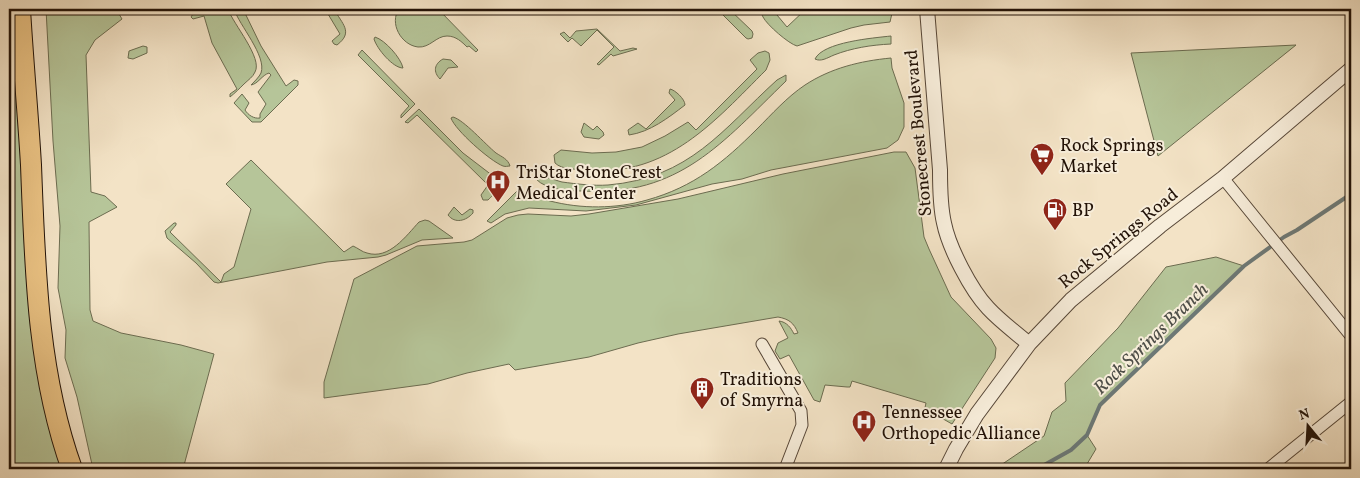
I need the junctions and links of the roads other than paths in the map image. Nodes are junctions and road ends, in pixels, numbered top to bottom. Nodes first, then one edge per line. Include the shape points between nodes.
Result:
1 (20, 9) edge
2 (927, 9) edge
3 (9, 52) edge
4 (1351, 69) edge
5 (25, 78) junction
6 (1223, 178) junction
7 (1351, 336) edge
8 (762, 344) dead end
9 (1029, 344) junction
10 (1351, 402) edge
11 (72, 469) edge
12 (785, 469) edge
13 (946, 469) edge
14 (1268, 469) edge

1 - 5 highway
2 - 9 street, Stonecrest Boulevard via 944,224 961,266 987,308
3 - 5 highway
4 - 6 street, Rock Springs Road
5 - 11 highway via 44,356 52,405
6 - 7 street
6 - 9 street, Rock Springs Road via 1071,300
8 - 12 street via 801,411 802,425
9 - 13 street, Rock Springs Road via 977,414
10 - 14 street

